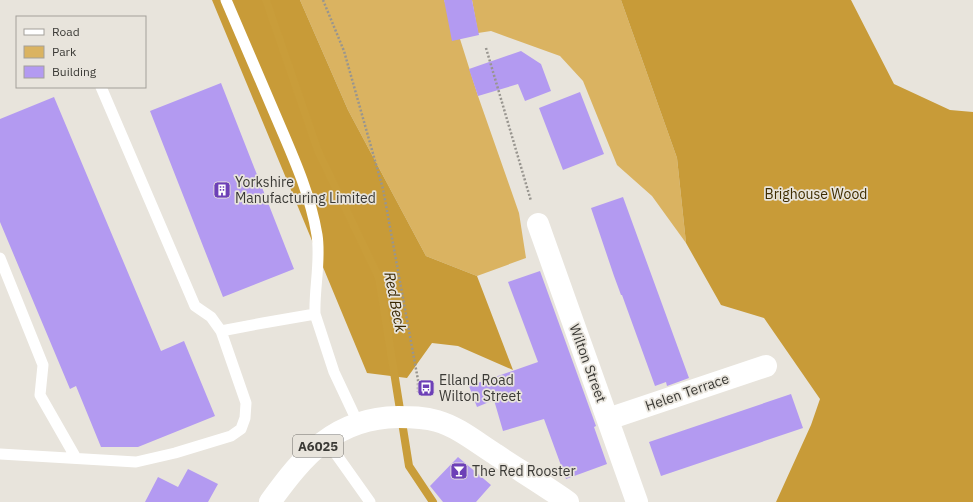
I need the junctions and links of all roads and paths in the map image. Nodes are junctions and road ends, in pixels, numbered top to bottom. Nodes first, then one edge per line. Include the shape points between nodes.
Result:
1 (226, 0) edge
2 (323, 0) edge
3 (486, 48) dead end
4 (101, 88) edge
5 (538, 224) joint
6 (0, 258) edge
7 (315, 314) junction
8 (221, 331) junction
9 (766, 366) dead end
10 (415, 417) junction
11 (608, 419) junction
12 (358, 423) junction
13 (326, 440) junction
14 (0, 454) edge
15 (76, 458) junction
16 (270, 502) edge
17 (370, 502) edge
18 (568, 502) edge
19 (637, 502) edge

1 - 7 lane via 292,153 310,202 317,237
2 - 10 path via 344,51 383,189 418,380
3 - 5 path
4 - 8 lane via 195,306 211,317
5 - 11 street, Wilton Street
6 - 15 lane via 43,364 40,394
7 - 8 lane
7 - 12 lane via 334,372
8 - 15 lane via 246,403 242,429 231,436 136,462
9 - 11 street, Helen Terrace
10 - 12 street, A6025 via 386,417
10 - 18 street, A6025 via 438,421 469,436
11 - 19 street, Wilton Street
12 - 13 street, A6025
13 - 16 street, A6025 via 306,456
13 - 17 lane
14 - 15 lane

